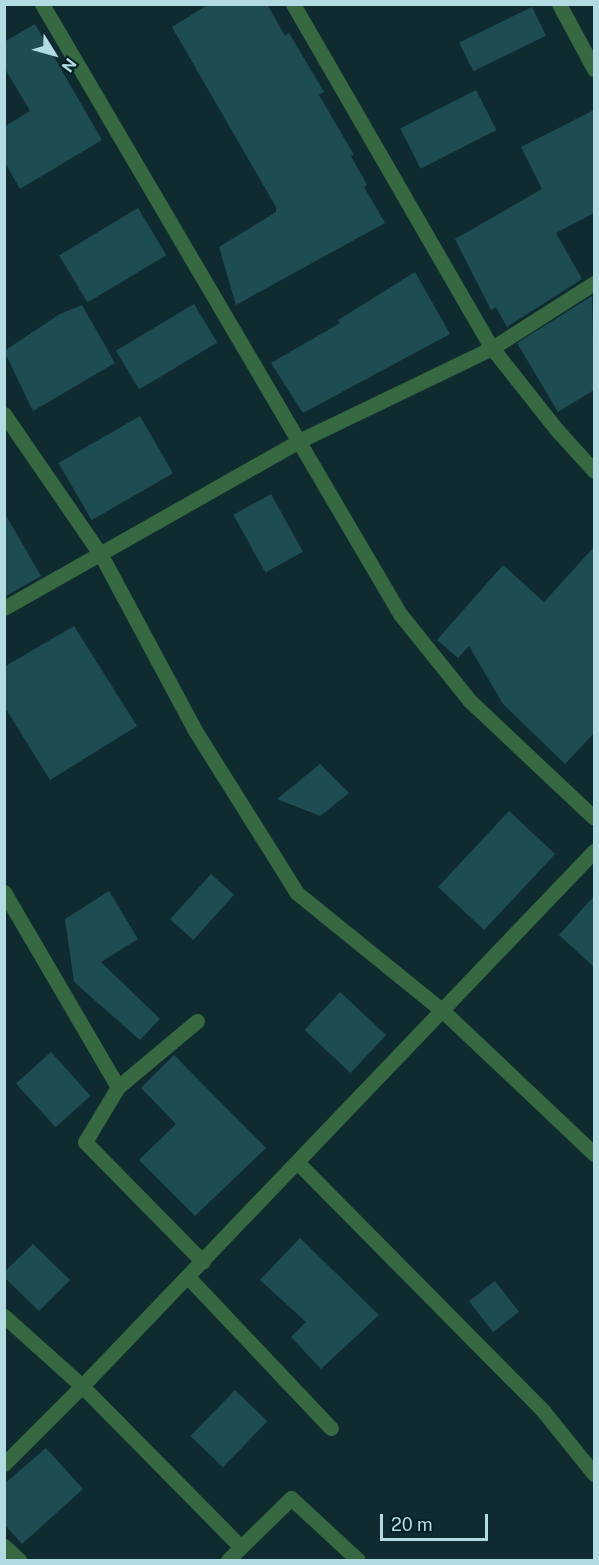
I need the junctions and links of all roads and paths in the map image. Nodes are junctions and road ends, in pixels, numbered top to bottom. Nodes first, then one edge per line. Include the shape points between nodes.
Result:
1 (42, 4) edge
2 (293, 4) edge
3 (559, 4) edge
4 (594, 69) edge
5 (594, 283) edge
6 (492, 348) junction
7 (4, 414) edge
8 (301, 440) junction
9 (594, 471) edge
10 (100, 555) junction
11 (4, 608) edge
12 (594, 818) edge
13 (594, 851) edge
14 (4, 892) edge
15 (444, 1012) junction
16 (197, 1021) dead end
17 (118, 1087) junction
18 (594, 1154) edge
19 (298, 1163) junction
20 (203, 1262) junction
21 (188, 1277) junction
22 (4, 1316) edge
23 (82, 1386) junction
24 (331, 1428) dead end
25 (4, 1464) edge
26 (594, 1474) edge
27 (4, 1546) edge
28 (241, 1547) junction
29 (19, 1560) edge
30 (228, 1560) edge
31 (358, 1560) edge

1 - 8 street via 139,174
2 - 6 street
3 - 4 street
5 - 6 street
6 - 8 street
6 - 9 street
7 - 10 street
8 - 10 street
8 - 12 street via 399,614 470,700
10 - 11 street
10 - 15 street via 196,732 297,893
13 - 15 street
14 - 17 street
15 - 18 street
15 - 19 street
16 - 17 street
17 - 20 street via 85,1142
19 - 20 street
19 - 26 street via 544,1412
20 - 21 street
21 - 23 street
21 - 24 street
22 - 23 street
23 - 25 street
23 - 28 street
27 - 29 street
28 - 30 street
28 - 31 street via 291,1498

